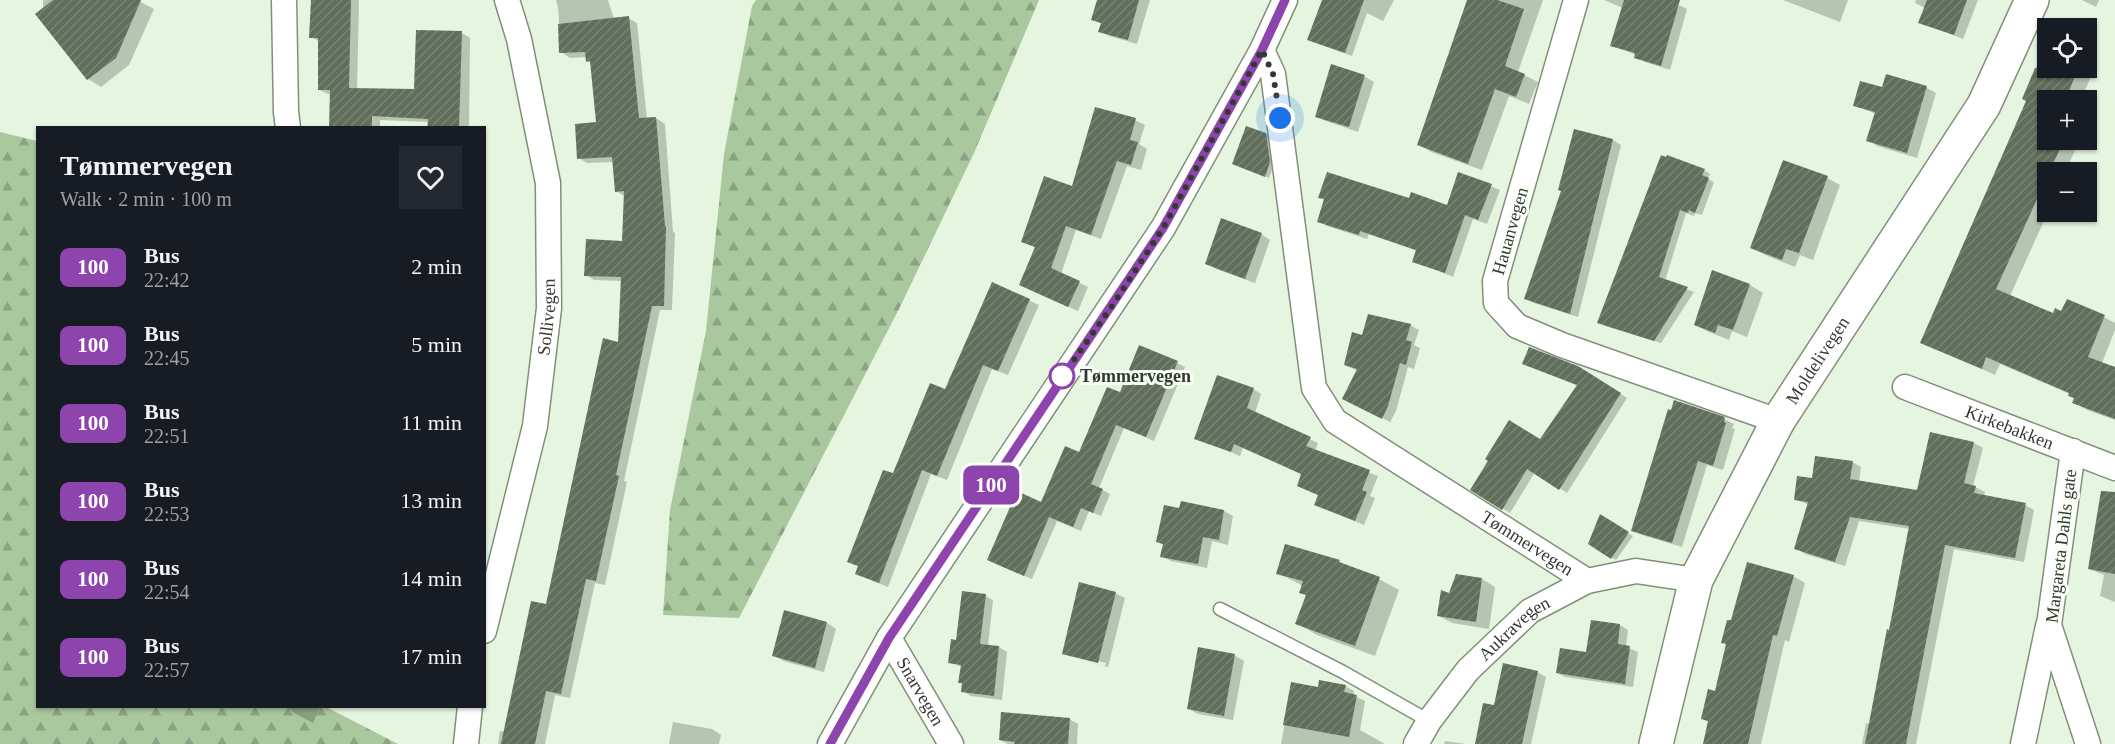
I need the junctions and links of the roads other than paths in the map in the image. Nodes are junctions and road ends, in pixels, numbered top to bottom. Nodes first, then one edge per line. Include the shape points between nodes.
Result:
1 (284, 0) edge
2 (507, 0) edge
3 (1285, 0) edge
4 (1576, 0) edge
5 (2032, 0) edge
6 (1262, 50) junction
7 (288, 126) edge
8 (1905, 387) dead end
9 (1778, 421) junction
10 (2073, 451) junction
11 (2115, 468) edge
12 (1696, 580) junction
13 (1587, 581) junction
14 (1220, 609) dead end
15 (486, 623) edge
16 (2049, 625) junction
17 (889, 638) junction
18 (470, 708) edge
19 (1429, 721) junction
20 (466, 744) edge
21 (830, 744) edge
22 (951, 744) edge
23 (1416, 744) edge
24 (1656, 744) edge
25 (2022, 744) edge
26 (2088, 744) edge

1 - 7 street
2 - 15 street, Sollivegen via 519,39 548,183 549,308 535,426
3 - 6 street
4 - 9 street, Hauanvegen via 1495,281 1496,303 1517,326 1544,338
5 - 9 main road, Moldelivegen via 1984,105
6 - 13 street, Tømmervegen via 1273,74 1314,388 1335,421
6 - 17 street via 1163,228
8 - 10 street, Kirkebakken
9 - 12 main road, Moldelivegen
10 - 11 street, Kirkebakken
10 - 16 street, Margareta Dahls gate
12 - 13 street, Aukravegen via 1636,571
12 - 24 main road, Moldelivegen
13 - 19 street, Aukravegen via 1530,611 1468,670
14 - 19 lane
16 - 25 street
16 - 26 street, Margareta Dahls gate
17 - 21 street
17 - 22 street, Snarvegen
18 - 20 street
19 - 23 street, Aukravegen

